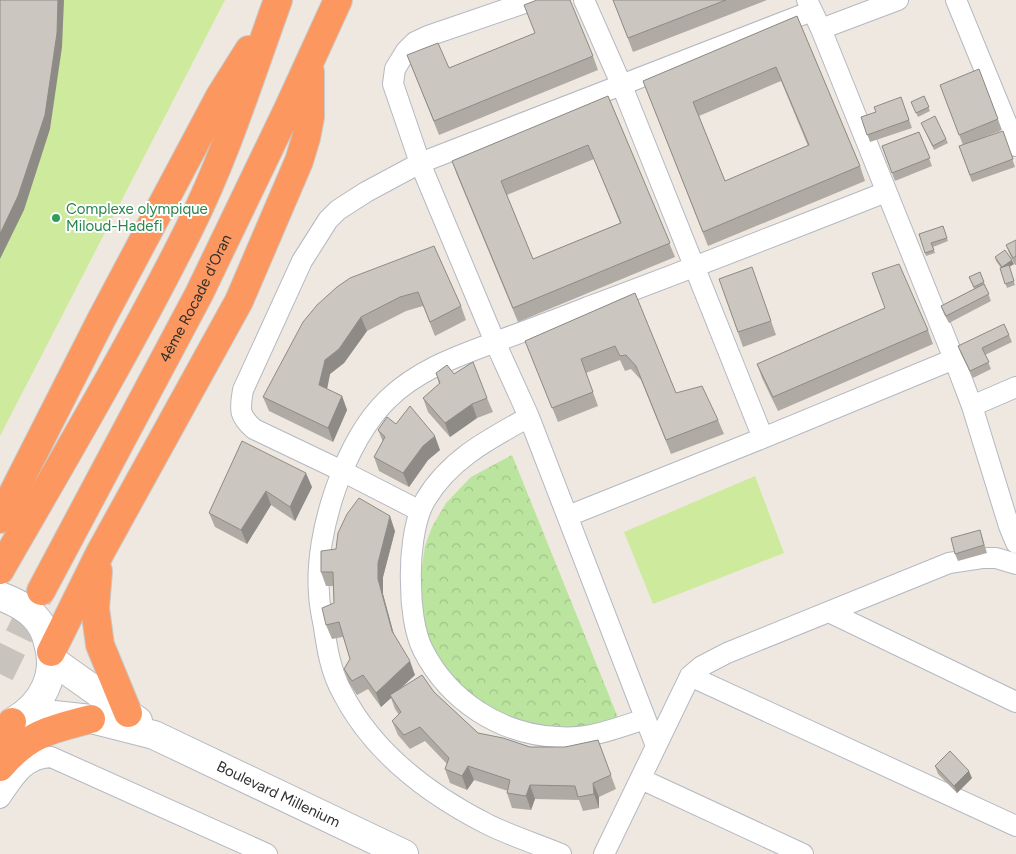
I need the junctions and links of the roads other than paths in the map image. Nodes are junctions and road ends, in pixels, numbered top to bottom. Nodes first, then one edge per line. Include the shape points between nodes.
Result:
1 (338, 0) edge
2 (533, 0) edge
3 (584, 0) edge
4 (898, 0) edge
5 (956, 0) edge
6 (277, 4) edge
7 (810, 6) edge
8 (821, 29) junction
9 (310, 59) junction
10 (622, 86) junction
11 (1016, 146) edge
12 (420, 163) junction
13 (886, 192) junction
14 (696, 267) junction
15 (495, 342) junction
16 (954, 359) junction
17 (1016, 387) edge
18 (972, 406) junction
19 (529, 417) junction
20 (764, 438) junction
21 (342, 471) junction
22 (6, 499) edge
23 (420, 511) junction
24 (568, 516) junction
25 (0, 519) edge
26 (1014, 533) edge
27 (100, 553) junction
28 (1016, 564) edge
29 (0, 570) edge
30 (41, 591) tunnel mouth
31 (0, 596) edge
32 (829, 612) junction
33 (52, 656) junction
34 (690, 676) junction
35 (1016, 702) edge
36 (128, 713) junction
37 (91, 719) junction
38 (646, 719) junction
39 (9, 727) edge
40 (154, 735) junction
41 (656, 746) junction
42 (0, 768) edge
43 (641, 779) junction
44 (0, 798) edge
45 (1016, 826) edge
46 (267, 854) edge
47 (404, 854) edge
48 (561, 854) edge
49 (604, 854) edge
50 (804, 854) edge

1 - 9 highway, 4ème Rocade d'Oran
2 - 12 street via 428,36 409,46 402,56 395,69 393,84
3 - 10 street
4 - 8 street
5 - 11 street
6 - 22 highway via 220,96
6 - 29 highway via 235,124 190,228
7 - 8 street
7 - 10 street
8 - 13 street
9 - 27 highway via 310,118 299,161 239,301
9 - 30 highway, 4ème Rocade d'Oran via 199,294
10 - 12 street
10 - 14 street
12 - 15 street
12 - 21 street via 366,192 328,220 302,261 243,390 240,413 246,423
13 - 14 street
13 - 16 street
14 - 15 street
14 - 20 street
15 - 19 street
15 - 21 street via 436,365 387,399 369,421
16 - 18 street
16 - 20 street
17 - 18 street
18 - 26 street
19 - 23 street via 482,443 447,470
19 - 24 street
20 - 24 street
21 - 23 street
21 - 48 street via 321,542 318,591 328,654 342,693 367,731 391,759 417,781 488,825
22 - 25 highway
23 - 38 street via 410,556 411,606 422,649 443,682 465,704 496,722 530,734 558,738 595,735
24 - 38 street
27 - 33 highway
27 - 36 highway via 96,627 106,663
28 - 32 street via 996,558 949,563
31 - 33 main road via 35,616 46,633
32 - 34 street via 727,653
32 - 35 street
33 - 36 main road
33 - 39 main road via 50,677 44,692 35,706
34 - 41 street
34 - 45 street
36 - 40 main road
37 - 39 main road via 54,715
37 - 40 main road
37 - 42 highway via 54,728 33,738 10,755
38 - 41 street
40 - 47 main road, Boulevard Millenium
41 - 43 street
43 - 49 street
43 - 50 street
44 - 46 street via 26,765 51,757

